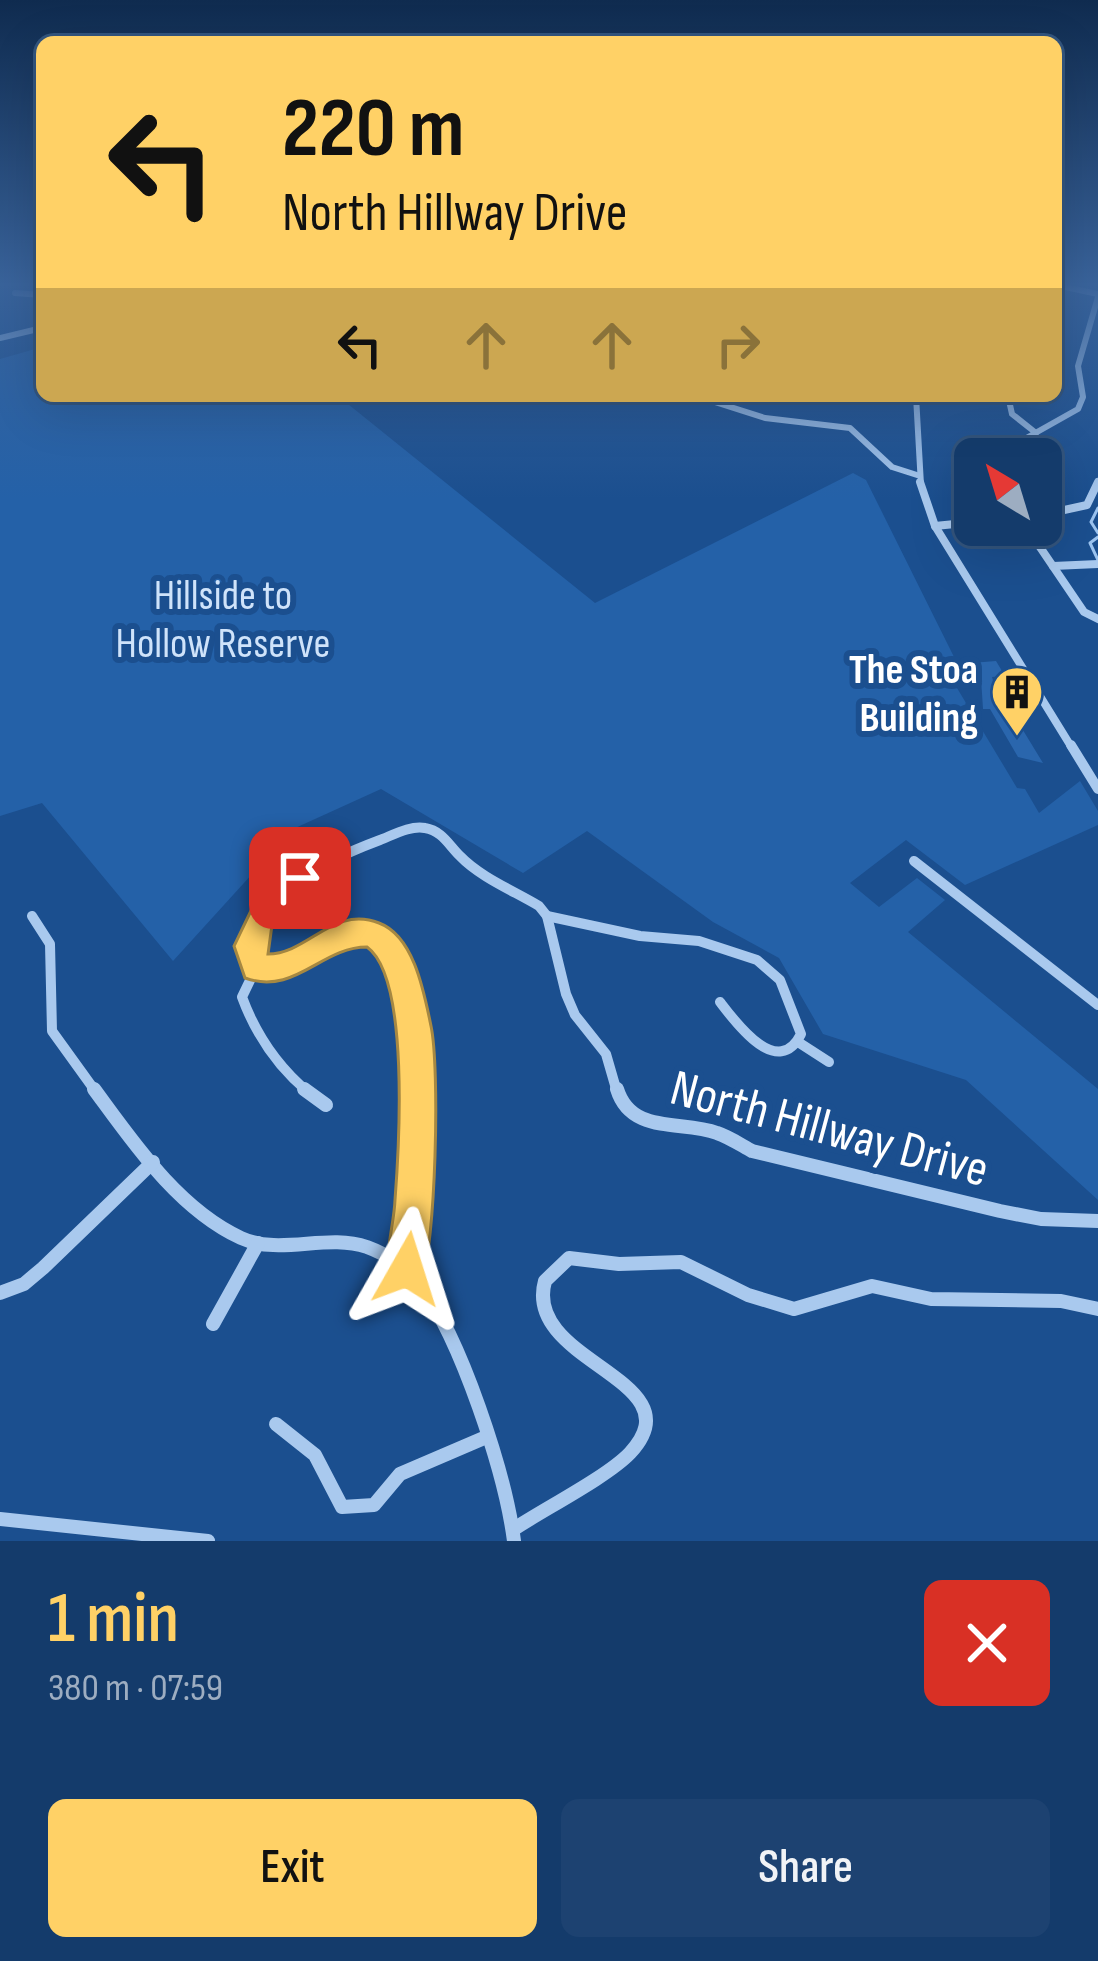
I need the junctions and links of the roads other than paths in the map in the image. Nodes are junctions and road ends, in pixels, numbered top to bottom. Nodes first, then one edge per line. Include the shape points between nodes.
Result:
1 (1081, 356) edge
2 (715, 402) edge
3 (916, 402) edge
4 (1009, 402) edge
5 (1036, 433) junction
6 (1028, 438) edge
7 (917, 475) junction
8 (1098, 482) edge
9 (1062, 510) edge
10 (954, 524) edge
11 (935, 526) junction
12 (1039, 546) edge
13 (1098, 564) edge
14 (1053, 566) junction
15 (1094, 618) edge
16 (1098, 789) edge
17 (914, 861) dead end
18 (32, 916) dead end
19 (547, 916) junction
20 (256, 968) junction
21 (720, 1002) dead end
22 (1098, 1005) edge
23 (798, 1042) junction
24 (829, 1062) dead end
25 (326, 1105) dead end
26 (153, 1162) junction
27 (1098, 1221) edge
28 (258, 1243) junction
29 (407, 1269) junction
30 (0, 1293) edge
31 (1098, 1309) edge
32 (213, 1324) dead end
33 (276, 1424) dead end
34 (484, 1438) junction
35 (0, 1519) edge
36 (514, 1535) edge
37 (208, 1540) edge

1 - 5 street via 1082,403
2 - 7 street via 765,418 850,428 892,466
3 - 7 street
4 - 5 street
5 - 6 street
7 - 11 street
8 - 9 street via 1087,505
10 - 11 street
11 - 16 street
12 - 14 street
13 - 14 street
14 - 15 street
17 - 22 street
18 - 26 street via 54,950 52,1030
19 - 20 street via 532,898 463,860 439,832 419,826 288,887 253,933
19 - 23 street via 699,941 757,960 780,980
19 - 27 street, North Hillway Drive via 575,1015 607,1054 620,1100 648,1123 716,1132 752,1151 1000,1211
20 - 25 street via 242,997 248,1015 293,1084
20 - 29 street via 285,968 327,939 358,931 391,949 415,1029
21 - 23 street via 756,1046 778,1053
23 - 24 street
26 - 28 street via 176,1193
26 - 30 street via 43,1268
28 - 29 street via 359,1244
28 - 32 street
29 - 34 street via 448,1335
31 - 36 street via 872,1286 794,1309 681,1262 569,1258 542,1290 548,1327 630,1385 649,1417 630,1453
33 - 34 street via 315,1455 342,1508 374,1505 400,1474
34 - 36 street
35 - 37 street

